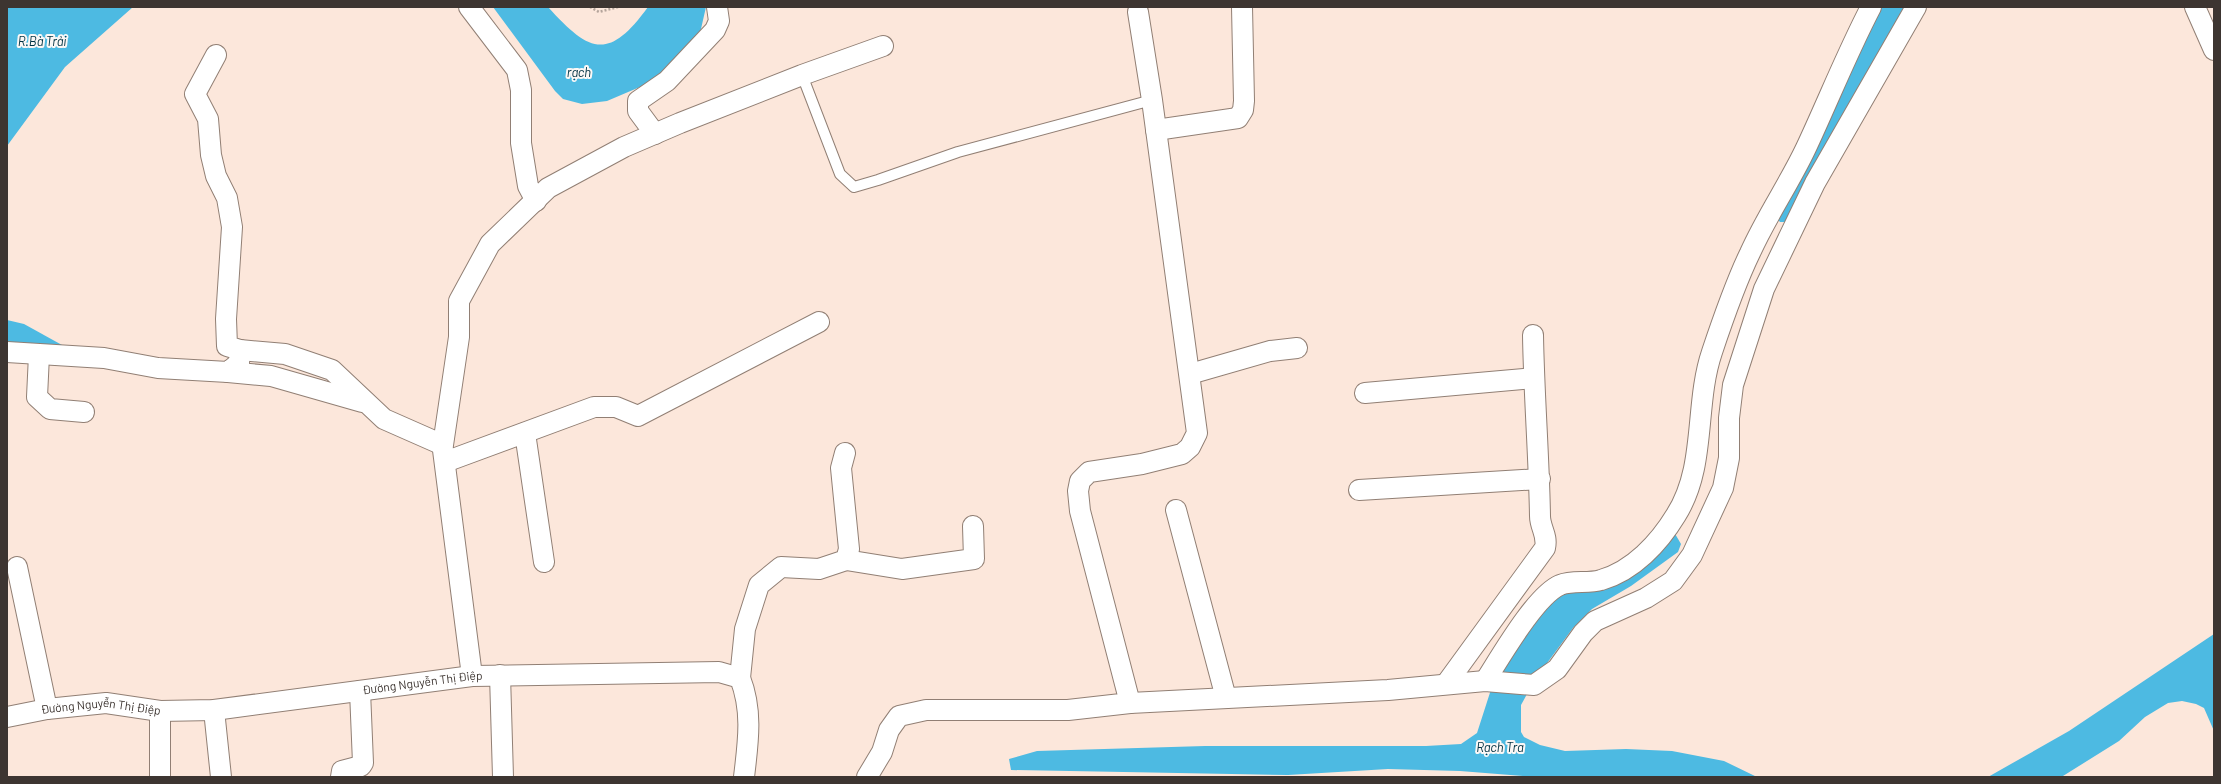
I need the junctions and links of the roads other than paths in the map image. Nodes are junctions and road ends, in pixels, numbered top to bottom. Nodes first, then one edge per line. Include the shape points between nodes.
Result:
1 (469, 7) edge
2 (717, 7) edge
3 (1242, 7) edge
4 (1871, 7) edge
5 (1916, 7) edge
6 (2195, 7) edge
7 (1138, 12) dead end
8 (883, 46) dead end
9 (2214, 50) edge
10 (216, 55) dead end
11 (802, 75) junction
12 (1152, 100) junction
13 (1156, 130) junction
14 (655, 134) junction
15 (536, 201) junction
16 (819, 322) dead end
17 (1533, 335) dead end
18 (1297, 348) dead end
19 (240, 350) junction
20 (7, 352) edge
21 (39, 355) junction
22 (228, 372) junction
23 (1190, 374) junction
24 (1534, 378) junction
25 (1364, 393) dead end
26 (368, 404) junction
27 (84, 412) dead end
28 (526, 433) junction
29 (444, 453) junction
30 (845, 453) dead end
31 (1540, 479) junction
32 (1359, 490) dead end
33 (1176, 510) dead end
34 (973, 526) dead end
35 (846, 560) junction
36 (544, 562) dead end
37 (17, 567) dead end
38 (500, 675) junction
39 (472, 676) junction
40 (740, 678) junction
41 (1488, 681) junction
42 (1446, 684) junction
43 (360, 691) junction
44 (1226, 698) junction
45 (1130, 702) junction
46 (47, 709) junction
47 (160, 710) junction
48 (214, 710) junction
49 (7, 717) edge
50 (160, 777) edge
51 (221, 777) edge
52 (341, 777) edge
53 (503, 777) edge
54 (744, 777) edge
55 (867, 777) edge

1 - 15 street via 517,70 522,90 521,143 528,186
2 - 14 street via 719,21 715,30 667,81 638,101 638,111
3 - 13 street via 1244,101 1243,110 1238,118
4 - 41 street via 1805,149 1749,253 1711,354 1689,492 1676,515 1638,560 1615,575 1598,581 1560,586 1549,593 1530,615
5 - 41 street via 1815,183 1764,289 1733,385 1729,418 1729,458 1722,488 1692,555 1673,581 1646,598 1595,621 1582,633 1557,669 1534,685
6 - 9 street
7 - 12 street
8 - 11 street
10 - 19 street via 195,94 208,119 211,155 216,176 227,198 232,226 226,319 227,346
11 - 12 lane via 840,174 854,186 958,152
11 - 14 street
12 - 13 street
13 - 23 street
14 - 15 street via 624,147 548,188
15 - 29 street via 490,244 459,301 459,337
16 - 28 street via 638,416 616,407 594,407
17 - 24 street
18 - 23 street via 1270,351
19 - 22 street via 239,363
19 - 26 street via 286,354 332,370
20 - 21 street
21 - 22 street via 104,358 158,368
21 - 27 street via 37,398 50,409
22 - 26 street via 272,376 328,390
23 - 45 street via 1197,433 1190,447 1182,454 1162,459 1089,472 1080,481 1078,491 1080,511
24 - 25 street
24 - 31 street
26 - 29 street via 384,419
28 - 29 street
28 - 36 street
29 - 39 street
30 - 35 street via 841,468 850,549
31 - 32 street
31 - 42 street via 1540,518 1546,534 1545,548
33 - 44 street
34 - 35 street via 974,559 902,569
35 - 40 street via 819,569 781,567 759,585 745,629
37 - 46 street
38 - 39 street, Đường Nguyễn Thị Điệp
38 - 40 street, Đường Nguyễn Thị Điệp via 719,672
38 - 53 street
39 - 43 street, Đường Nguyễn Thị Điệp
40 - 54 street via 747,695 749,725
41 - 42 street
42 - 44 street via 1388,690
43 - 48 street, Đường Nguyễn Thị Điệp
43 - 52 street via 363,763 361,766 342,771
44 - 45 street
45 - 55 street via 1068,710 926,710 899,716 889,730 882,752
46 - 47 street, Đường Nguyễn Thị Điệp via 106,703
46 - 49 street, Đường Nguyễn Thị Điệp
47 - 48 street, Đường Nguyễn Thị Điệp
47 - 50 street
48 - 51 street

